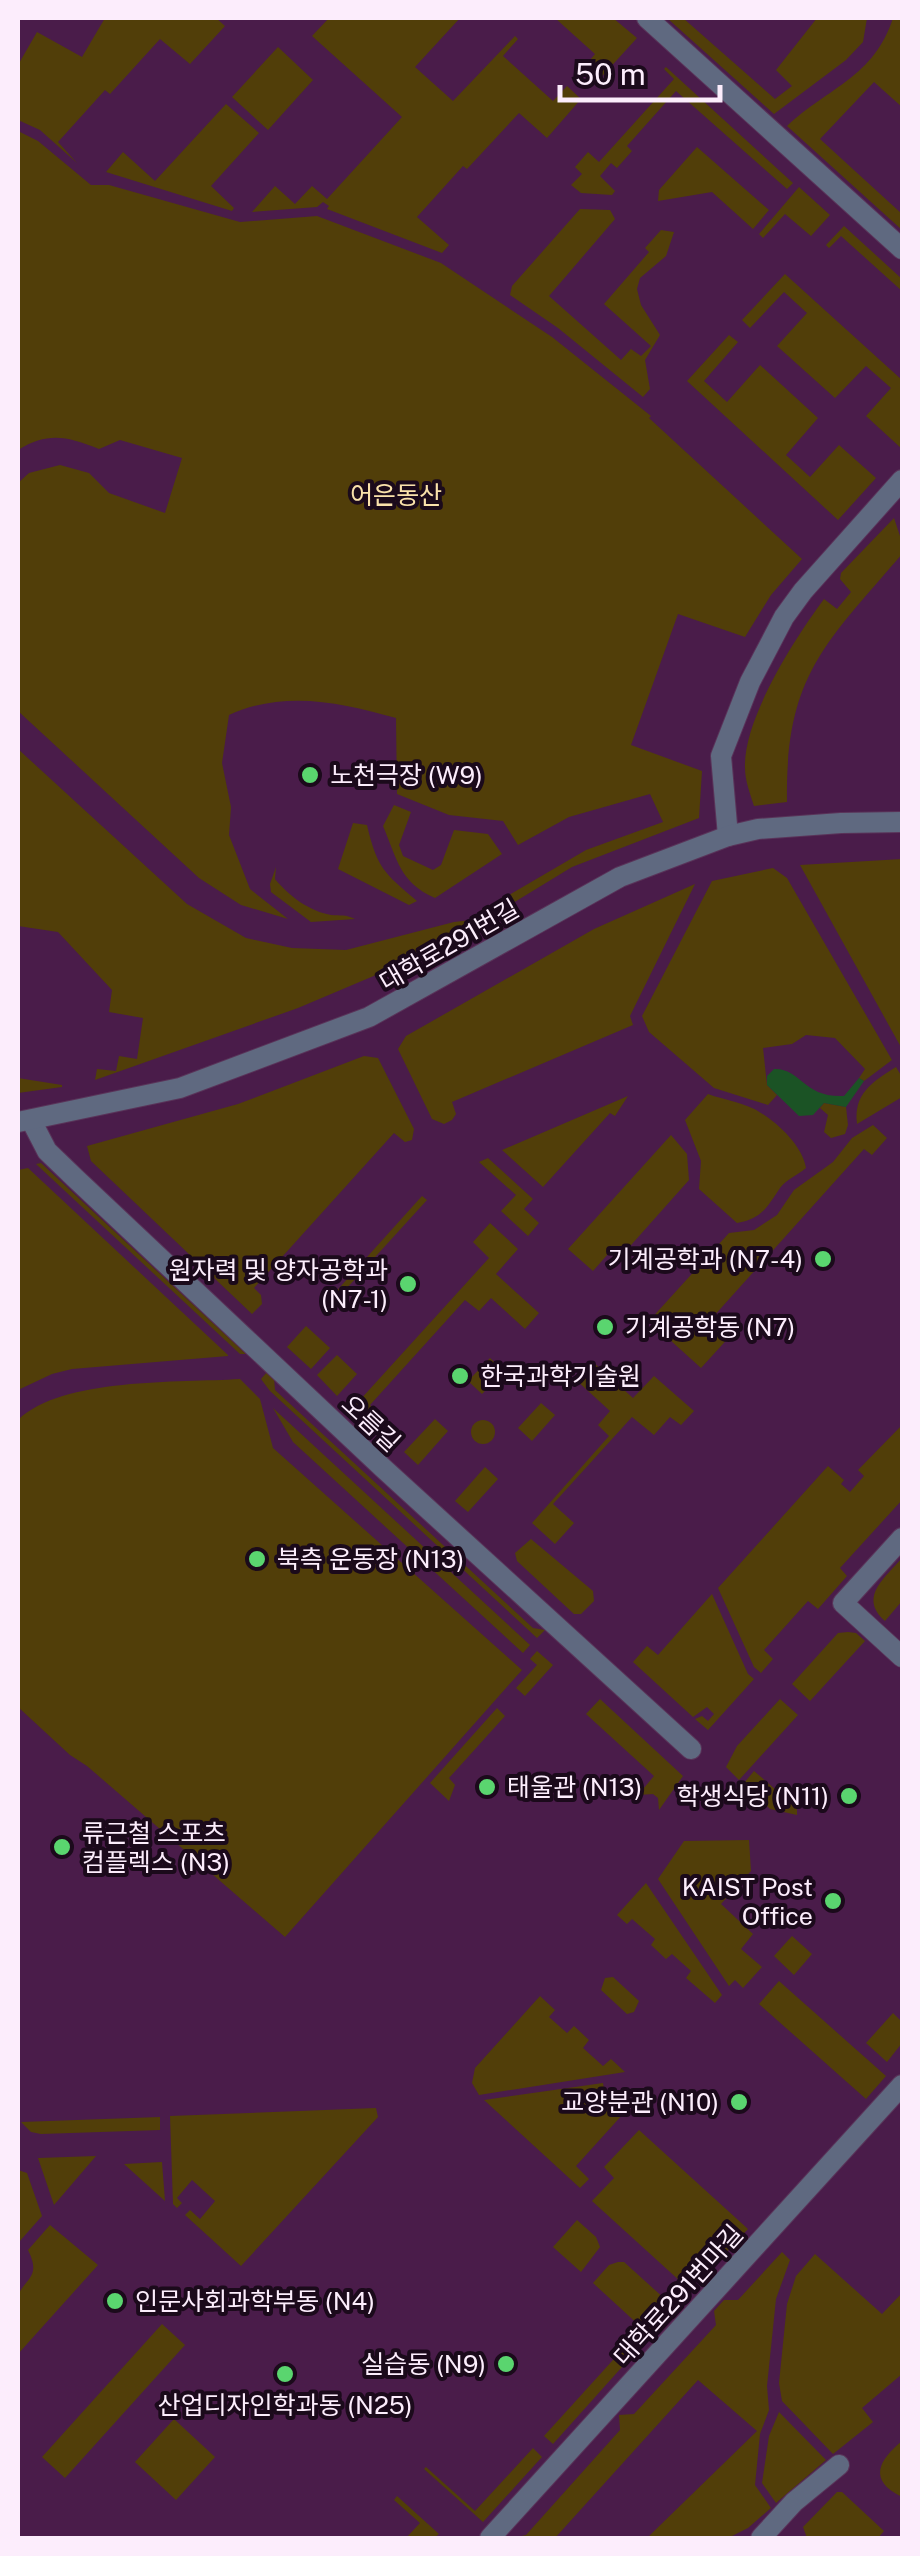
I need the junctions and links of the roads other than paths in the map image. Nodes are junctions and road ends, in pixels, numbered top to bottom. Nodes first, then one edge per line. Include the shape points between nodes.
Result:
1 (647, 18) edge
2 (902, 248) edge
3 (902, 480) edge
4 (902, 822) edge
5 (728, 836) junction
6 (24, 1121) edge
7 (902, 1538) edge
8 (902, 1657) edge
9 (691, 1750) dead end
10 (902, 2085) edge
11 (839, 2465) dead end
12 (761, 2537) edge
13 (490, 2538) edge

1 - 2 street
3 - 5 street via 802,591 750,682 721,756
4 - 5 street, 대학로291번길
5 - 6 street, 대학로291번길 via 620,878 369,1017 180,1088
6 - 9 street, 오름길 via 75,1178
7 - 8 street via 843,1603
10 - 13 street, 대학로291번마길
11 - 12 street

